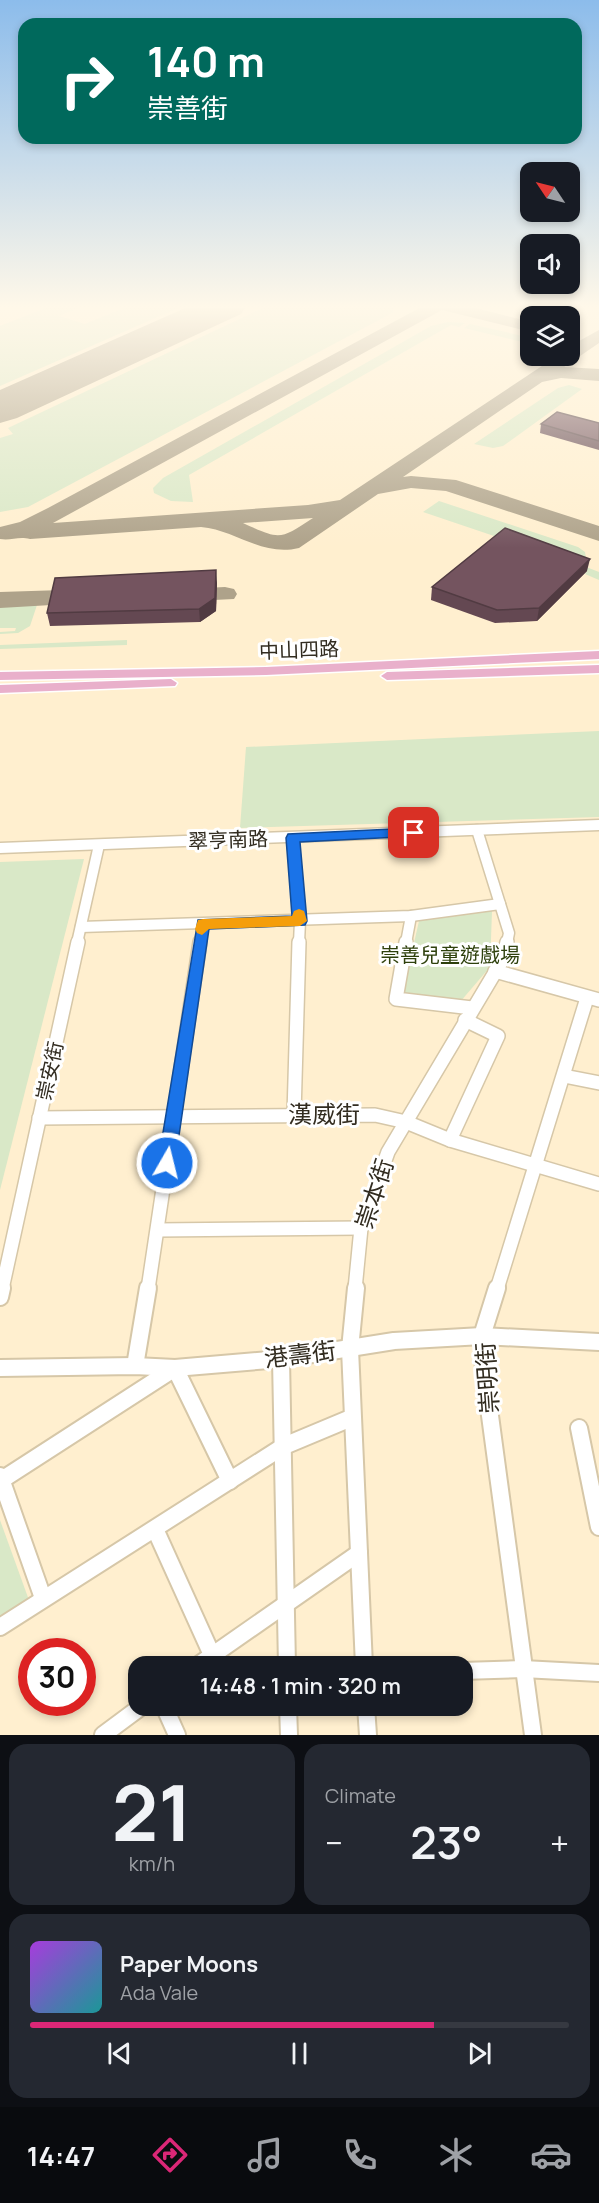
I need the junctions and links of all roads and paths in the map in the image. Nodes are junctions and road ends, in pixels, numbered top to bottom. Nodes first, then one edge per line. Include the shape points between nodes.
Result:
1 (599, 655) edge
2 (599, 669) edge
3 (0, 676) edge
4 (0, 689) edge
5 (599, 825) edge
6 (477, 830) junction
7 (293, 838) junction
8 (99, 845) junction
9 (0, 849) edge
10 (501, 904) junction
11 (411, 916) junction
12 (300, 921) junction
13 (203, 924) junction
14 (81, 927) junction
15 (495, 971) junction
16 (593, 999) edge
17 (469, 1014) junction
18 (564, 1076) junction
19 (599, 1083) edge
20 (294, 1114) junction
21 (39, 1118) junction
22 (173, 1119) junction
23 (406, 1122) junction
24 (450, 1140) junction
25 (537, 1167) junction
26 (599, 1184) edge
27 (361, 1228) junction
28 (158, 1230) junction
29 (0, 1297) edge
30 (482, 1336) junction
31 (599, 1342) edge
32 (350, 1349) junction
33 (281, 1359) junction
34 (135, 1366) junction
35 (0, 1368) edge
36 (175, 1368) junction
37 (351, 1418) junction
38 (579, 1428) dead end
39 (284, 1446) junction
40 (0, 1479) edge
41 (230, 1481) junction
42 (599, 1527) edge
43 (155, 1529) junction
44 (359, 1553) junction
45 (43, 1598) junction
46 (285, 1603) junction
47 (0, 1628) edge
48 (212, 1655) joint
49 (287, 1656) edge
50 (364, 1656) edge
51 (523, 1669) junction
52 (473, 1671) edge
53 (599, 1673) edge
54 (129, 1716) edge
55 (168, 1716) edge
56 (288, 1716) edge
57 (367, 1716) edge
58 (103, 1735) edge
59 (177, 1735) edge
60 (289, 1735) edge
61 (368, 1735) edge
62 (533, 1735) edge

1 - 3 main road, 中山四路 via 266,671
2 - 4 main road, 中山四路
5 - 6 street, 翠亨南路
6 - 7 street, 翠亨南路
6 - 10 street, 崇本街
7 - 8 street, 翠亨南路
7 - 12 street
8 - 9 street, 翠亨南路
8 - 14 street, 崇安街
10 - 11 street
10 - 15 street, 崇本街 via 509,933 503,959
11 - 12 street
11 - 17 street via 396,999
12 - 13 street
12 - 20 street
13 - 14 street
13 - 22 street
14 - 21 street, 崇安街
15 - 16 street
15 - 17 street, 崇本街
16 - 18 street, 崇明街
17 - 23 street, 崇本街
17 - 24 street via 498,1036
18 - 19 street
18 - 25 street, 崇明街
20 - 22 street, 漢威街
20 - 23 street, 漢威街 via 375,1115
21 - 22 street, 漢威街
21 - 29 street, 崇安街
22 - 28 street
23 - 24 street, 漢威街
23 - 27 street, 崇本街 via 388,1152
24 - 25 street, 漢威街
25 - 26 street, 漢威街
25 - 30 street, 崇明街
27 - 28 street
27 - 32 street, 崇本街
28 - 34 street
30 - 31 street, 港壽街
30 - 32 street, 港壽街 via 394,1341
30 - 51 street, 崇明街
32 - 33 street, 港壽街
32 - 37 street, 崇本街
33 - 36 street, 港壽街
33 - 39 street
34 - 35 street, 港壽街
34 - 36 street, 港壽街
36 - 40 street
36 - 41 street
37 - 39 street
37 - 44 street, 崇本街
38 - 42 street
39 - 41 street
39 - 46 street
40 - 45 street
41 - 43 street
43 - 45 street
43 - 48 street
44 - 46 street
44 - 50 street, 崇本街
45 - 47 street
46 - 48 street
46 - 49 street
51 - 52 street
51 - 53 street
51 - 62 street, 崇明街
54 - 58 street
55 - 59 street
56 - 60 street
57 - 61 street

